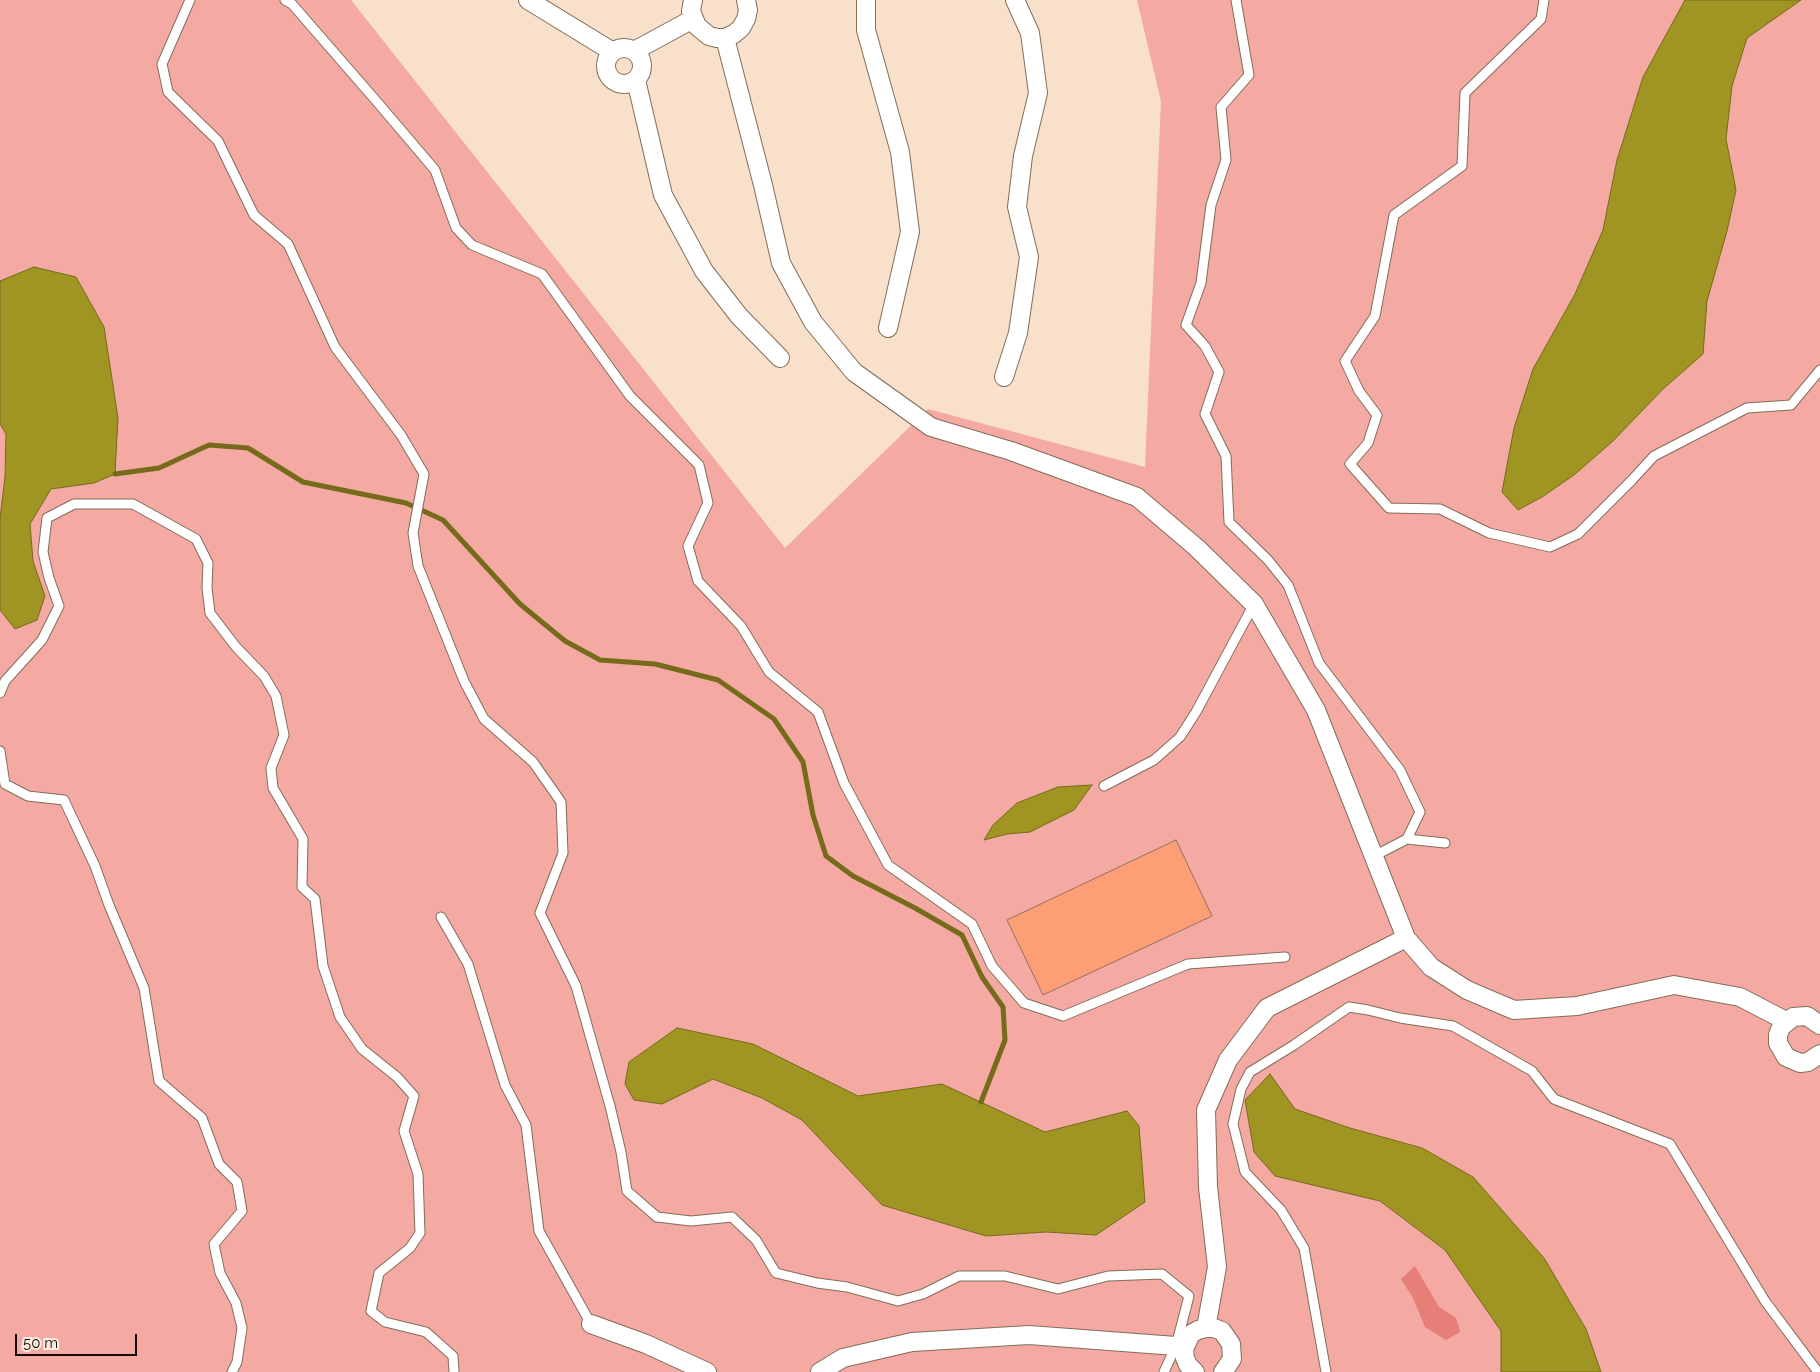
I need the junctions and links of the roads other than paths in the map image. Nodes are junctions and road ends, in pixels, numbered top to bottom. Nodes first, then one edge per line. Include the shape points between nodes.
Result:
1 (190, 0) edge
2 (285, 0) edge
3 (528, 0) edge
4 (693, 0) edge
5 (746, 0) edge
6 (866, 0) edge
7 (1015, 0) edge
8 (1236, 0) edge
9 (1544, 0) edge
10 (693, 19) junction
11 (725, 38) junction
12 (634, 51) junction
13 (613, 52) junction
14 (636, 80) junction
15 (888, 328) dead end
16 (780, 358) dead end
17 (1820, 370) edge
18 (1004, 378) dead end
19 (1254, 604) junction
20 (0, 693) edge
21 (0, 751) edge
22 (1104, 786) dead end
23 (1407, 840) junction
24 (1445, 843) dead end
25 (1374, 856) junction
26 (441, 917) dead end
27 (1406, 938) junction
28 (1285, 956) dead end
29 (1786, 1021) junction
30 (1820, 1025) edge
31 (1820, 1054) edge
32 (591, 1324) joint
33 (1206, 1328) junction
34 (1180, 1348) junction
35 (232, 1372) edge
36 (454, 1372) edge
37 (707, 1372) edge
38 (820, 1372) edge
39 (1164, 1372) edge
40 (1195, 1372) edge
41 (1223, 1372) edge
42 (1326, 1372) edge
43 (1818, 1372) edge

1 - 34 lane via 162,64 168,92 218,141 254,215 288,244 335,347 401,436 424,474 412,533 418,566 464,681 484,719 533,762 561,802 563,854 540,913 576,986 610,1106 627,1191 657,1217 690,1221 732,1217 756,1240 776,1273 847,1286 898,1301 923,1294 959,1276 1005,1276 1058,1289 1108,1276 1162,1274 1189,1296
2 - 28 lane via 292,4 435,170 456,228 472,245 542,274 630,396 699,465 708,502 688,546 698,581 741,626 769,672 818,712 844,783 888,865 972,924 992,966 1024,1003 1064,1016 1188,964
3 - 13 street
4 - 10 street
5 - 11 street via 746,19 741,28
6 - 15 street via 866,30 900,152 910,232
7 - 18 street via 1030,33 1038,93 1023,156 1016,207 1029,257 1018,333
8 - 23 lane via 1249,75 1221,107 1226,160 1210,205 1201,283 1186,325 1205,346 1219,372 1205,414 1226,456 1229,522 1268,560 1288,586 1319,663 1400,770 1420,812
9 - 17 lane via 1541,19 1465,93 1462,166 1394,215 1375,316 1345,362 1359,391 1377,415 1368,443 1350,464 1389,508 1440,509 1489,533 1550,547 1578,534 1654,456 1747,408 1791,405
10 - 11 street via 709,36
10 - 12 street
11 - 19 street via 781,263 813,322 854,372 930,427 1011,451 1137,497 1197,548
12 - 13 street via 623,48
12 - 14 street via 642,65
13 - 14 street via 607,63 613,80 624,84
14 - 16 street via 663,195 704,271 738,316
19 - 22 lane via 1180,737 1154,760
19 - 25 street via 1316,710
20 - 36 lane via 5,681 42,640 59,606 43,552 47,518 74,504 134,504 196,539 208,563 210,613 264,676 276,696 284,735 272,768 273,788 303,839 302,886 315,899 323,966 340,1017 362,1049 397,1077 414,1096 404,1132 418,1174 420,1233 410,1248 379,1274 371,1311 385,1322 426,1332 453,1356
21 - 35 lane via 5,784 28,796 64,800 95,866 144,988 158,1081 202,1118 219,1164 237,1182 242,1211 214,1244 220,1273 236,1303 242,1328 237,1362
23 - 24 lane
23 - 25 lane
25 - 27 street
26 - 32 lane via 468,964 505,1085 526,1125 539,1231
27 - 29 street via 1431,967 1467,990 1514,1010 1577,1006 1674,984 1740,997
27 - 33 street via 1267,1008 1228,1060 1206,1110 1208,1187 1217,1267
29 - 30 street via 1808,1016
29 - 31 street via 1778,1035 1778,1043 1786,1057 1800,1063
32 - 37 street via 646,1344
33 - 34 street via 1191,1334
33 - 41 street via 1222,1331 1231,1344 1232,1359
34 - 38 street via 1029,1335 912,1342 843,1358
34 - 39 lane
34 - 40 street
42 - 43 lane via 1304,1248 1282,1210 1245,1172 1233,1124 1241,1090 1250,1072 1349,1007 1453,1026 1532,1071 1554,1099 1670,1144 1765,1301

